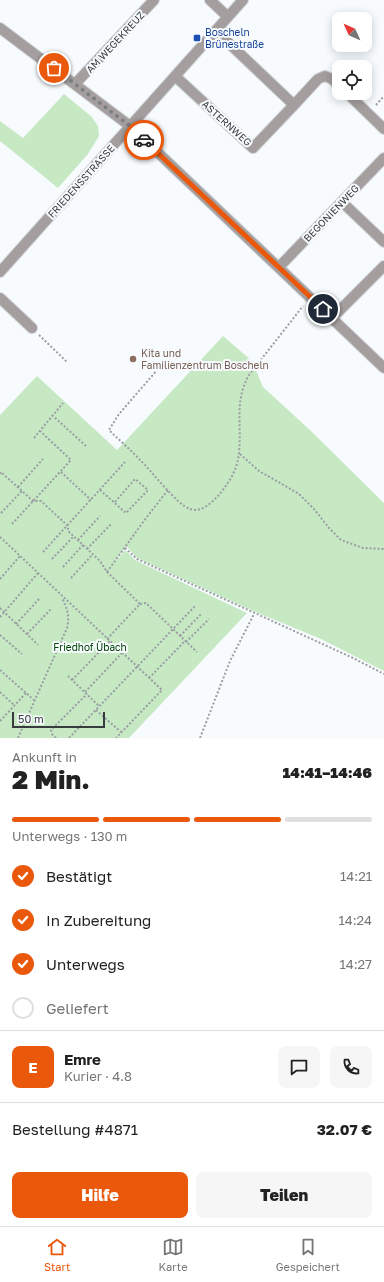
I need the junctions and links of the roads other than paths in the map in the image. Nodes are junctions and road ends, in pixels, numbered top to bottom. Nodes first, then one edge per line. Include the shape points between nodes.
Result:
1 (154, 0) edge
2 (210, 0) edge
3 (243, 0) edge
4 (228, 17) junction
5 (0, 28) edge
6 (216, 31) junction
7 (175, 76) junction
8 (332, 79) edge
9 (75, 84) junction
10 (354, 100) edge
11 (294, 105) junction
12 (130, 126) junction
13 (384, 129) edge
14 (384, 160) edge
15 (342, 202) junction
16 (384, 242) edge
17 (384, 266) edge
18 (279, 267) junction
19 (0, 272) edge
20 (0, 298) edge
21 (332, 318) junction
22 (32, 328) road end
23 (384, 367) edge

1 - 9 street, AM WEGEKREUZ
2 - 4 street
3 - 4 street, FRIEDENSSTRASSE
4 - 6 street, FRIEDENSSTRASSE
5 - 9 street
6 - 7 street, FRIEDENSSTRASSE
6 - 11 street
7 - 11 street, ASTERNWEG via 253,148
7 - 12 street, FRIEDENSSTRASSE
8 - 11 street via 325,76 318,79
9 - 12 street
10 - 13 street
12 - 18 street
12 - 19 street, FRIEDENSSTRASSE
14 - 15 street, BEGONIENWEG
15 - 16 street
15 - 18 street, BEGONIENWEG
17 - 21 street
18 - 21 street
20 - 22 street
21 - 23 street

